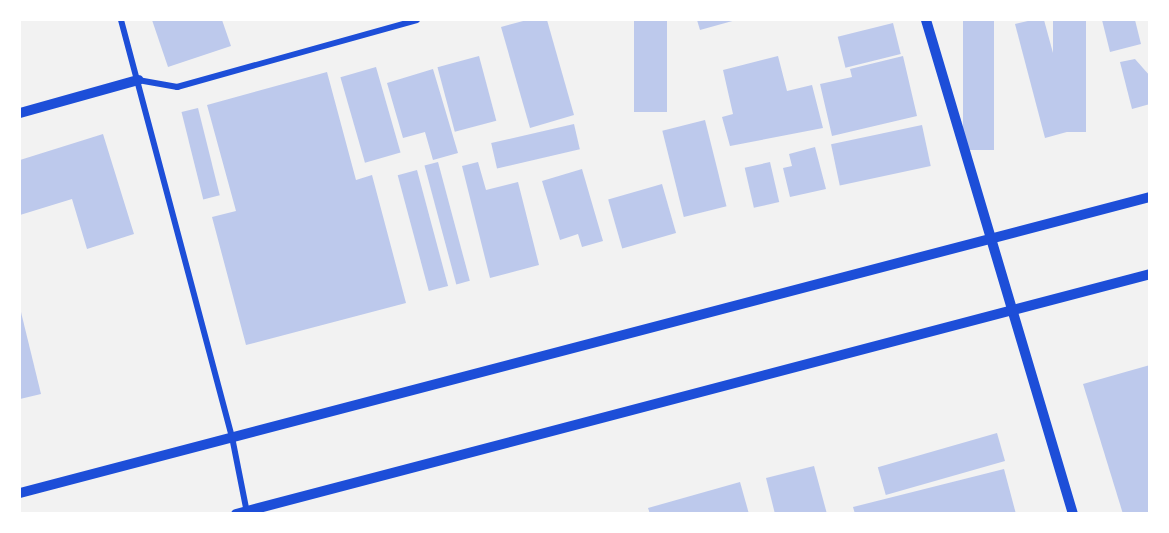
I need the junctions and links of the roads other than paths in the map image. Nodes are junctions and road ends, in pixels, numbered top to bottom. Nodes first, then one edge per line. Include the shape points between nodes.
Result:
1 (121, 20) edge
2 (417, 20) edge
3 (926, 20) edge
4 (138, 80) junction
5 (20, 113) edge
6 (1149, 196) edge
7 (990, 238) junction
8 (1149, 274) edge
9 (1010, 310) junction
10 (232, 437) junction
11 (20, 493) edge
12 (243, 512) edge
13 (1073, 513) edge

1 - 4 street
2 - 4 street via 177,87
3 - 7 street
4 - 5 street
4 - 10 street
6 - 7 street
7 - 9 street
7 - 10 street
8 - 9 street
9 - 12 street
9 - 13 street
10 - 11 street
10 - 12 street

